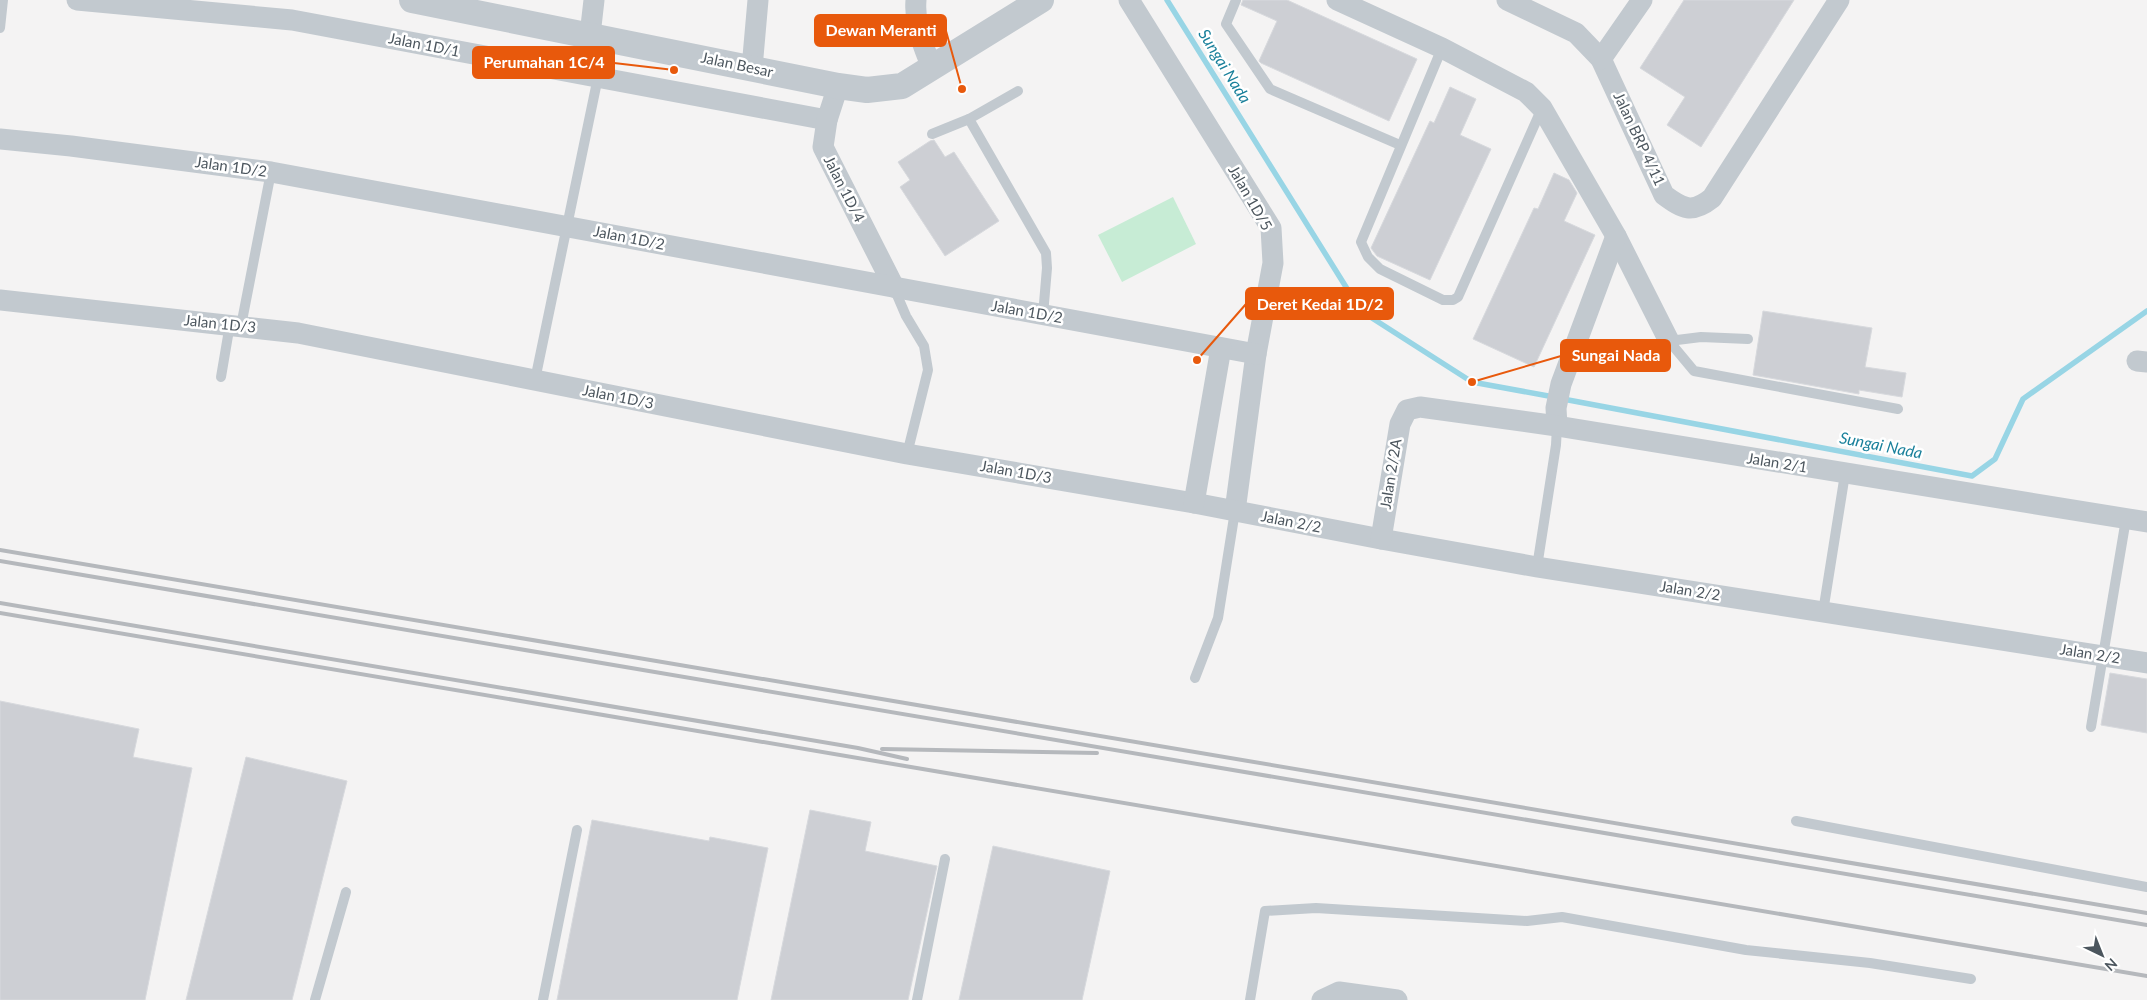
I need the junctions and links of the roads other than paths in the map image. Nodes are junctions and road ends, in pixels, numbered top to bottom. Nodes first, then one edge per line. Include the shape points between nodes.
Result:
1 (3, 0) edge
2 (77, 0) edge
3 (412, 0) edge
4 (594, 0) edge
5 (758, 0) edge
6 (916, 0) edge
7 (1041, 0) edge
8 (1129, 0) edge
9 (1236, 0) edge
10 (1337, 0) edge
11 (1507, 0) edge
12 (1642, 0) edge
13 (1838, 0) edge
14 (443, 2) edge
15 (0, 28) edge
16 (590, 35) junction
17 (1442, 48) junction
18 (1601, 59) junction
19 (752, 68) junction
20 (932, 68) junction
21 (598, 78) junction
22 (838, 86) junction
23 (1018, 91) dead end
24 (1542, 108) junction
25 (969, 119) junction
26 (827, 120) junction
27 (932, 134) dead end
28 (0, 139) edge
29 (1400, 145) junction
30 (271, 172) junction
31 (567, 226) junction
32 (1616, 236) junction
33 (894, 287) junction
34 (0, 300) edge
35 (1042, 315) junction
36 (236, 325) junction
37 (1669, 340) junction
38 (1748, 340) dead end
39 (1221, 348) junction
40 (1256, 354) junction
41 (221, 377) dead end
42 (534, 380) junction
43 (1407, 410) joint
44 (1898, 410) dead end
45 (1556, 417) junction
46 (906, 454) junction
47 (1845, 474) junction
48 (1194, 503) junction
49 (1234, 510) junction
50 (2126, 519) junction
51 (2147, 522) edge
52 (1381, 539) junction
53 (1537, 567) junction
54 (1823, 612) junction
55 (2103, 656) junction
56 (2147, 663) edge
57 (1195, 678) dead end
58 (2091, 727) dead end
59 (1796, 820) dead end
60 (577, 830) dead end
61 (945, 859) dead end
62 (2147, 887) edge
63 (346, 892) dead end
64 (1971, 979) dead end
65 (315, 1000) edge
66 (543, 1000) edge
67 (917, 1000) edge
68 (1250, 1000) edge
69 (1322, 1000) edge
70 (1397, 1000) edge

1 - 15 lane
2 - 21 street, Jalan 1D/1 via 292,20
3 - 14 street, Jalan Besar
4 - 16 street
5 - 19 street
6 - 20 street via 918,33
7 - 20 street, Jalan Besar
8 - 40 street, Jalan 1D/5 via 1271,228 1273,263
9 - 29 lane via 1226,24 1270,89
10 - 17 street
11 - 18 street, Jalan BRP 4/11 via 1576,33
12 - 18 street
13 - 18 street, Jalan BRP 4/11 via 1712,198 1702,206 1689,209 1664,195
14 - 16 street, Jalan Besar
16 - 19 street, Jalan Besar
17 - 24 street via 1526,92
17 - 29 lane
19 - 22 street, Jalan Besar
20 - 22 street, Jalan Besar via 902,86 867,90
21 - 26 street, Jalan 1D/1
21 - 31 lane
22 - 26 street, Jalan 1D/4
23 - 25 lane
24 - 29 lane via 1454,300 1443,300 1380,268 1368,257 1361,242
24 - 32 street
25 - 27 lane
25 - 35 lane via 1046,253
26 - 33 street, Jalan 1D/4 via 823,147
28 - 30 street, Jalan 1D/2
30 - 31 street, Jalan 1D/2
30 - 36 lane
31 - 33 street, Jalan 1D/2
31 - 42 lane
32 - 37 street
32 - 45 street via 1561,384
33 - 35 street, Jalan 1D/2
33 - 46 lane via 924,346 928,370
34 - 36 street, Jalan 1D/3
35 - 39 street, Jalan 1D/2
36 - 41 lane
36 - 42 street, Jalan 1D/3 via 298,333
37 - 38 lane via 1701,337
37 - 44 lane via 1694,371
39 - 40 street, Jalan 1D/2
39 - 48 street
40 - 49 street, Jalan 1D/5
42 - 46 street, Jalan 1D/3
43 - 45 street, Jalan 2/1 via 1420,407
43 - 52 street, Jalan 2/2A via 1400,424
45 - 47 street, Jalan 2/1
45 - 53 lane via 1556,445
46 - 48 street, Jalan 1D/3
47 - 50 street, Jalan 2/1
47 - 54 lane
48 - 49 street, Jalan 1D/3
49 - 52 street, Jalan 2/2
49 - 57 lane via 1218,618
50 - 51 street, Jalan 2/1
50 - 55 lane
52 - 53 street, Jalan 2/2
53 - 54 street, Jalan 2/2
54 - 55 street, Jalan 2/2
55 - 56 street, Jalan 2/2
55 - 58 lane
59 - 62 lane
60 - 66 lane
61 - 67 lane
63 - 65 lane
64 - 68 lane via 1870,963 1746,950 1562,917 1527,921 1316,908 1264,910
69 - 70 street via 1339,992 1352,992

